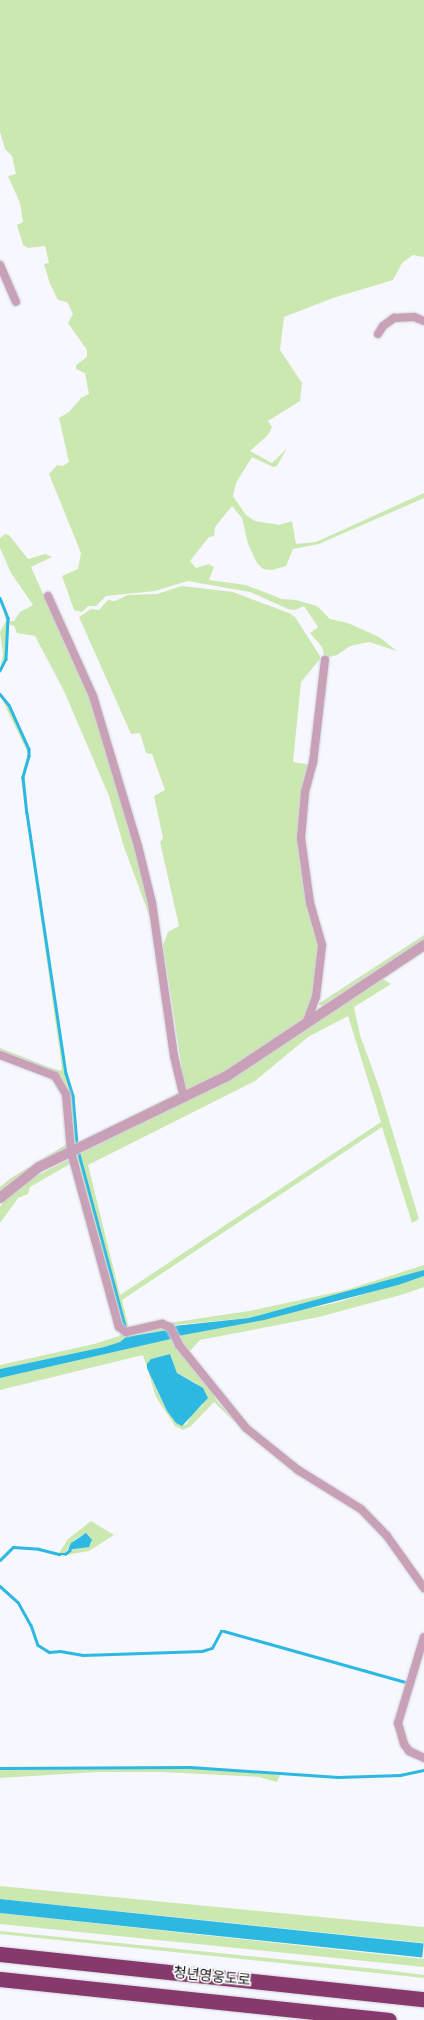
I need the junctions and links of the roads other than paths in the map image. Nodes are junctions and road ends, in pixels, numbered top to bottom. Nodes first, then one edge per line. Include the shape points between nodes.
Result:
1 (0, 265) edge
2 (16, 302) dead end
3 (424, 321) edge
4 (378, 334) dead end
5 (48, 596) dead end
6 (325, 660) dead end
7 (424, 945) edge
8 (306, 1025) junction
9 (0, 1055) edge
10 (184, 1098) junction
11 (71, 1152) junction
12 (0, 1198) edge
13 (424, 1588) edge
14 (424, 1637) edge
15 (424, 1758) edge
16 (0, 1954) edge
17 (0, 1979) edge
18 (424, 1999) edge
19 (390, 2020) edge

1 - 2 street
3 - 4 street via 414,317 394,318 383,326
5 - 10 street via 93,696 138,846 152,903 174,1056
6 - 8 street via 313,762 305,792 301,838 310,903 322,945 316,998
7 - 8 street
8 - 10 street via 227,1076
9 - 11 street via 55,1076 61,1084 66,1094
10 - 11 street
11 - 12 street via 30,1173
11 - 13 street via 119,1327 126,1332 162,1324 170,1327 175,1337 246,1428 298,1470 361,1509 387,1536
14 - 15 street via 398,1723 404,1744 409,1751
16 - 18 highway, 청년영웅도로
17 - 19 highway, 청년영웅도로

